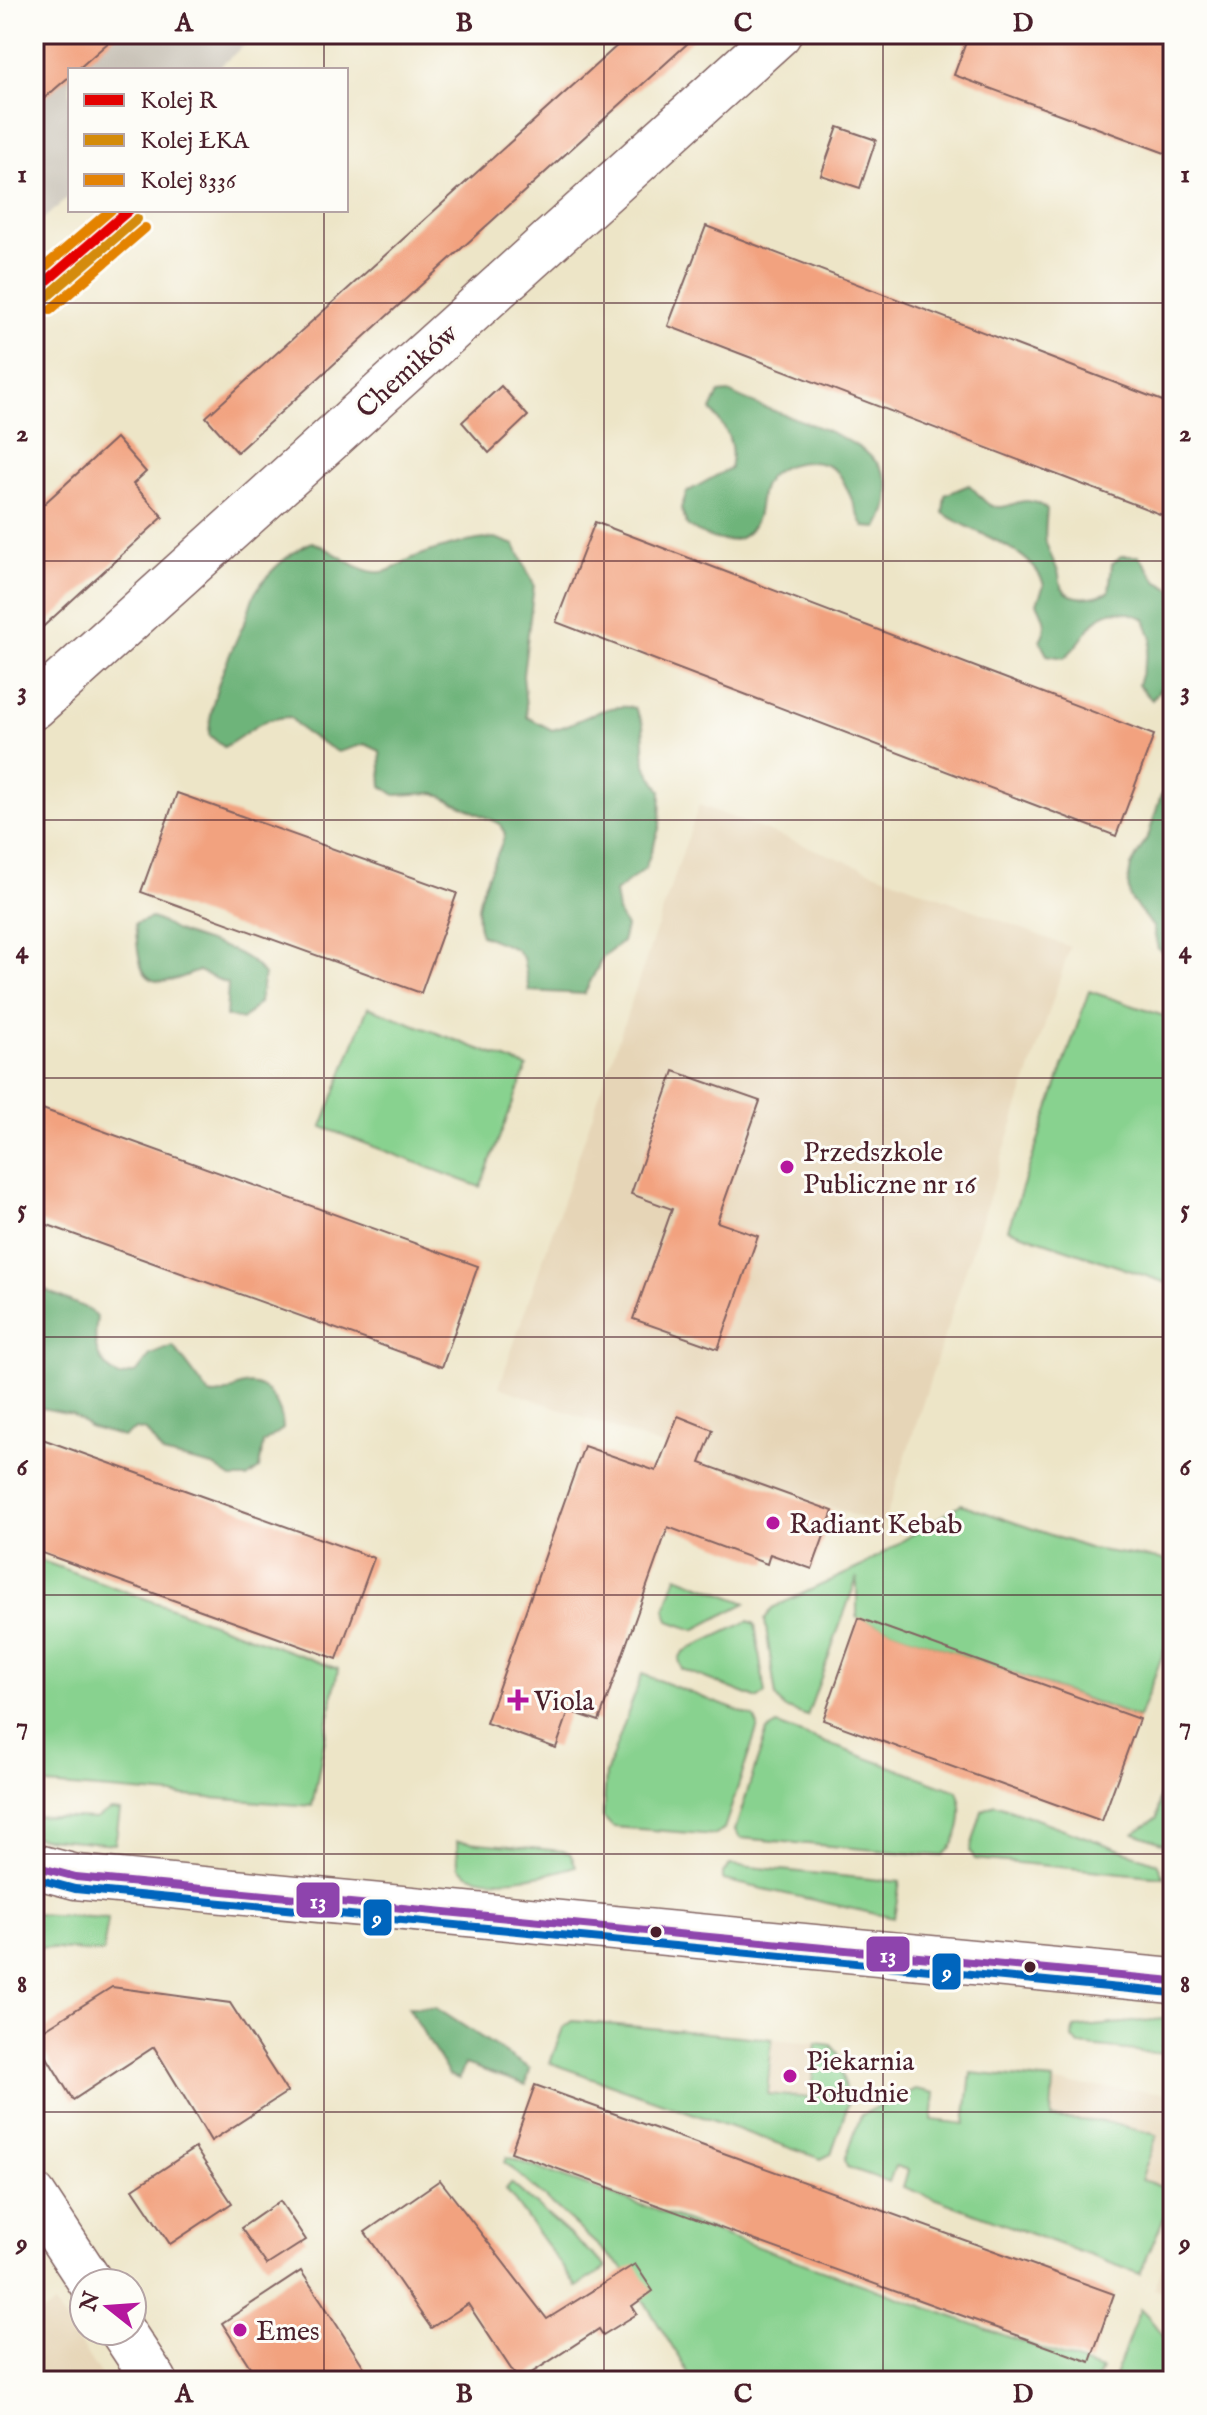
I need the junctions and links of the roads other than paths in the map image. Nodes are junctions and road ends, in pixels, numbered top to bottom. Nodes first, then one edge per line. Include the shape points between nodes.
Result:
1 (779, 34) edge
2 (34, 707) edge
3 (34, 1866) edge
4 (55, 1879) edge
5 (34, 1892) edge
6 (1173, 1981) edge
7 (34, 2196) edge
8 (81, 2267) edge
9 (133, 2347) edge
10 (155, 2381) edge

1 - 2 street, Chemików
3 - 4 street
4 - 5 street
4 - 6 street
7 - 8 street
9 - 10 street

